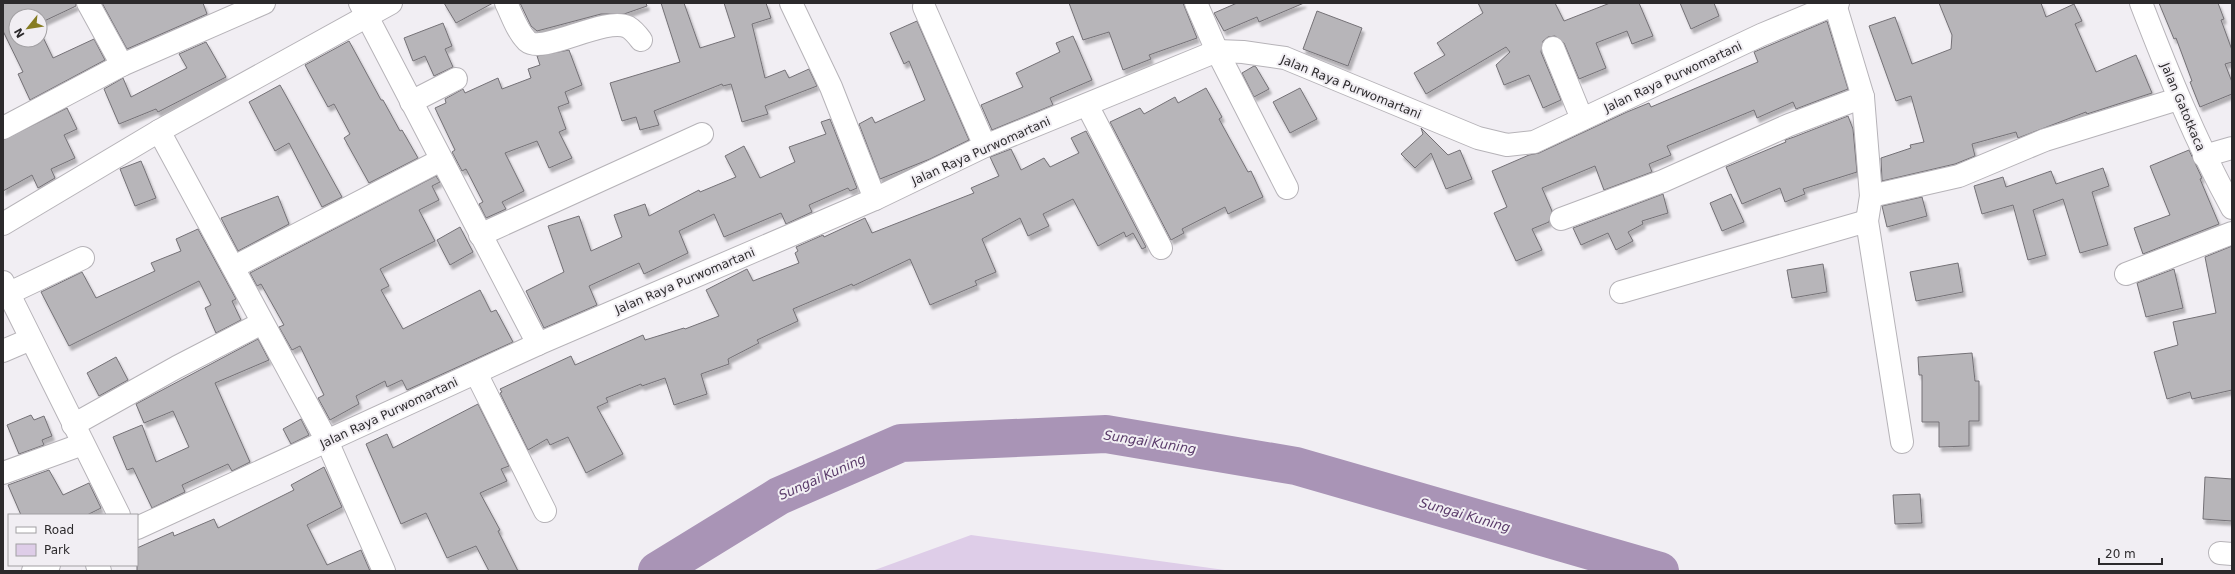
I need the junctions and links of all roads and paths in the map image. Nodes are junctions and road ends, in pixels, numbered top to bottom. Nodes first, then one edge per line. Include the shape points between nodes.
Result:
1 (88, 3) edge
2 (264, 3) edge
3 (391, 3) edge
4 (506, 3) edge
5 (791, 3) edge
6 (1196, 3) edge
7 (2141, 3) edge
8 (1836, 4) edge
9 (924, 7) dead end
10 (363, 10) edge
11 (641, 40) dead end
12 (1552, 48) dead end
13 (1217, 51) junction
14 (122, 65) junction
15 (456, 79) dead end
16 (1863, 97) junction
17 (2178, 99) junction
18 (411, 102) junction
19 (1087, 105) junction
20 (1582, 119) junction
21 (3, 128) edge
22 (159, 131) junction
23 (702, 134) dead end
24 (985, 146) junction
25 (2232, 148) edge
26 (2204, 156) junction
27 (441, 160) junction
28 (1287, 188) dead end
29 (1871, 196) junction
30 (875, 199) junction
31 (2232, 208) edge
32 (1562, 218) dead end
33 (1867, 221) junction
34 (3, 224) edge
35 (2232, 233) edge
36 (480, 235) junction
37 (1161, 248) dead end
38 (83, 258) dead end
39 (234, 267) junction
40 (2126, 274) dead end
41 (5, 291) edge
42 (1621, 292) dead end
43 (262, 324) junction
44 (31, 339) junction
45 (538, 344) junction
46 (3, 351) edge
47 (476, 373) junction
48 (73, 425) junction
49 (327, 441) junction
50 (1902, 442) dead end
51 (84, 444) junction
52 (3, 473) edge
53 (545, 511) dead end
54 (119, 514) edge
55 (138, 528) edge
56 (46, 566) edge
57 (33, 571) edge
58 (384, 571) edge

1 - 14 street
2 - 14 street
3 - 10 street
4 - 11 street via 519,30 532,44 558,40 612,24 628,27
5 - 30 street via 830,87
6 - 13 street
7 - 17 street, Jalan Gatotkaca
8 - 16 street
8 - 20 street, Jalan Raya Purwomartani via 1761,35
9 - 24 street
10 - 18 street
10 - 22 street
12 - 20 street
13 - 19 street, Jalan Raya Purwomartani
13 - 20 street, Jalan Raya Purwomartani via 1285,58 1478,138 1508,145 1534,142
13 - 28 street
14 - 21 street
15 - 18 street
16 - 29 street
16 - 32 street via 1782,128 1663,181
17 - 26 street, Jalan Gatotkaca
17 - 29 street via 2044,140 1959,176
18 - 27 street
19 - 24 street, Jalan Raya Purwomartani
19 - 37 street
22 - 34 street
22 - 39 street
23 - 36 street
24 - 30 street, Jalan Raya Purwomartani
25 - 26 street
26 - 31 street, Jalan Gatotkaca
27 - 36 street
27 - 39 street
29 - 33 street
30 - 45 street, Jalan Raya Purwomartani
33 - 42 street
33 - 50 street
35 - 40 street
36 - 45 street
38 - 41 street
39 - 43 street
41 - 44 street
43 - 48 street via 177,367
43 - 49 street
44 - 46 street
44 - 48 street
45 - 47 street, Jalan Raya Purwomartani
47 - 49 street, Jalan Raya Purwomartani
47 - 53 street
48 - 51 street
49 - 55 street, Jalan Raya Purwomartani
49 - 58 street
51 - 52 street
51 - 54 street
56 - 57 street

